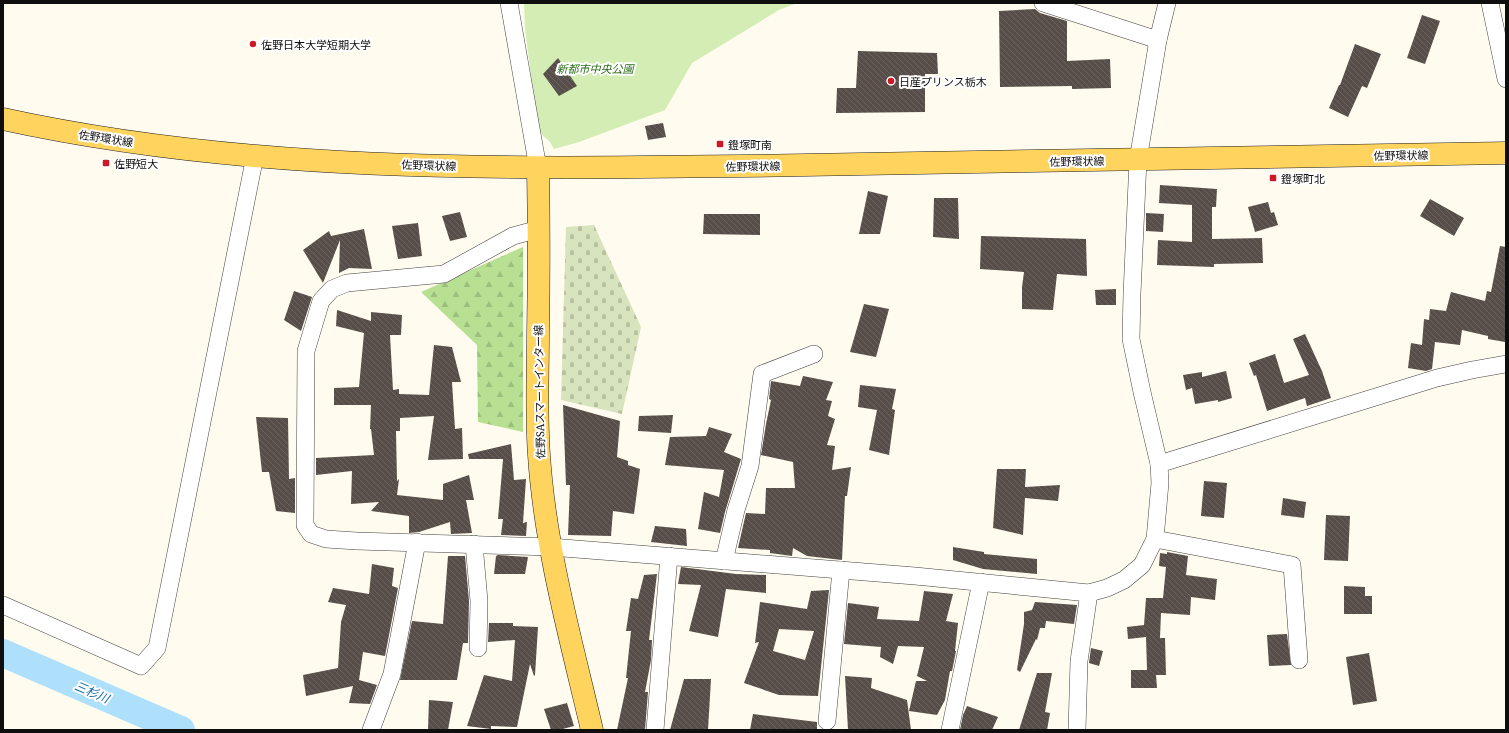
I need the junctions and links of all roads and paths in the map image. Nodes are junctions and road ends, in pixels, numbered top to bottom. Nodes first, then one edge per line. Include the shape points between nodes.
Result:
1 (509, 3) edge
2 (1043, 3) edge
3 (1167, 3) edge
4 (1490, 3) edge
5 (1158, 40) junction
6 (1506, 79) edge
7 (3, 119) edge
8 (1506, 153) edge
9 (255, 156) junction
10 (1138, 160) junction
11 (538, 168) junction
12 (539, 229) junction
13 (814, 354) dead end
14 (1506, 364) edge
15 (1159, 464) junction
16 (1155, 539) junction
17 (417, 542) junction
18 (474, 544) junction
19 (551, 546) junction
20 (669, 556) junction
21 (724, 561) junction
22 (841, 570) junction
23 (981, 582) junction
24 (1089, 593) junction
25 (3, 605) edge
26 (478, 648) dead end
27 (1299, 660) dead end
28 (827, 721) dead end
29 (371, 730) edge
30 (592, 730) edge
31 (655, 730) edge
32 (950, 730) edge
33 (1077, 730) edge

1 - 11 street
2 - 5 street
3 - 5 street
4 - 6 street
5 - 10 street
7 - 9 main road, 佐野環状線 via 169,148
8 - 10 main road, 佐野環状線
9 - 11 main road, 佐野環状線 via 396,164
9 - 25 street via 157,648 140,666
10 - 11 main road, 佐野環状線
10 - 15 street via 1131,339
11 - 12 main road, 佐野SAスマートインター線
12 - 17 street via 513,236 444,274 347,283 332,289 321,301 306,351 305,526 311,534 326,538
12 - 19 main road, 佐野SAスマートインター線 via 538,429
13 - 21 street via 762,374 750,466
14 - 15 street via 1437,378
15 - 16 street via 1160,483
16 - 24 street via 1142,565 1124,580
16 - 27 street via 1292,565
17 - 18 street
17 - 29 street via 392,674
18 - 19 street
18 - 26 street via 479,600
19 - 20 street
19 - 30 main road, 佐野SAスマートインター線
20 - 21 street
20 - 31 street
21 - 22 street
22 - 23 street
22 - 28 street
23 - 24 street
23 - 32 street
24 - 33 street via 1079,661

